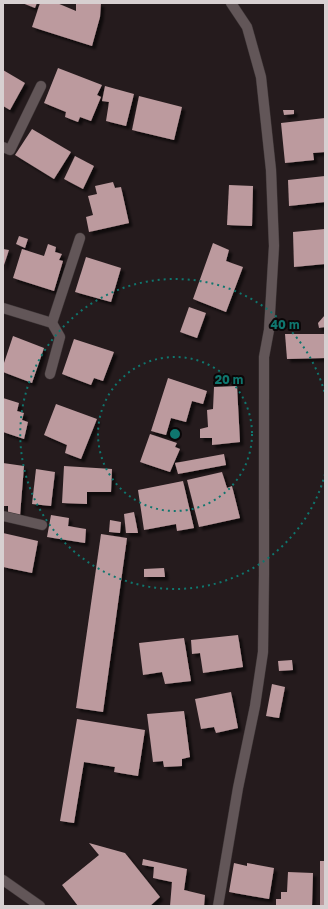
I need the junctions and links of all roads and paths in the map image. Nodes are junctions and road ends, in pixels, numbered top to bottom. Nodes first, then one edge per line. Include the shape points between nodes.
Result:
1 (231, 3) edge
2 (41, 86) dead end
3 (3, 147) edge
4 (80, 238) dead end
5 (3, 308) edge
6 (52, 324) junction
7 (50, 374) dead end
8 (3, 516) edge
9 (42, 525) dead end
10 (3, 880) edge
11 (40, 906) edge
12 (218, 906) edge

1 - 12 street via 247,26 261,77 271,170 274,246 264,358 263,652
2 - 3 street via 10,150
4 - 6 street
5 - 6 street
6 - 7 street via 60,337
8 - 9 street
10 - 11 street

